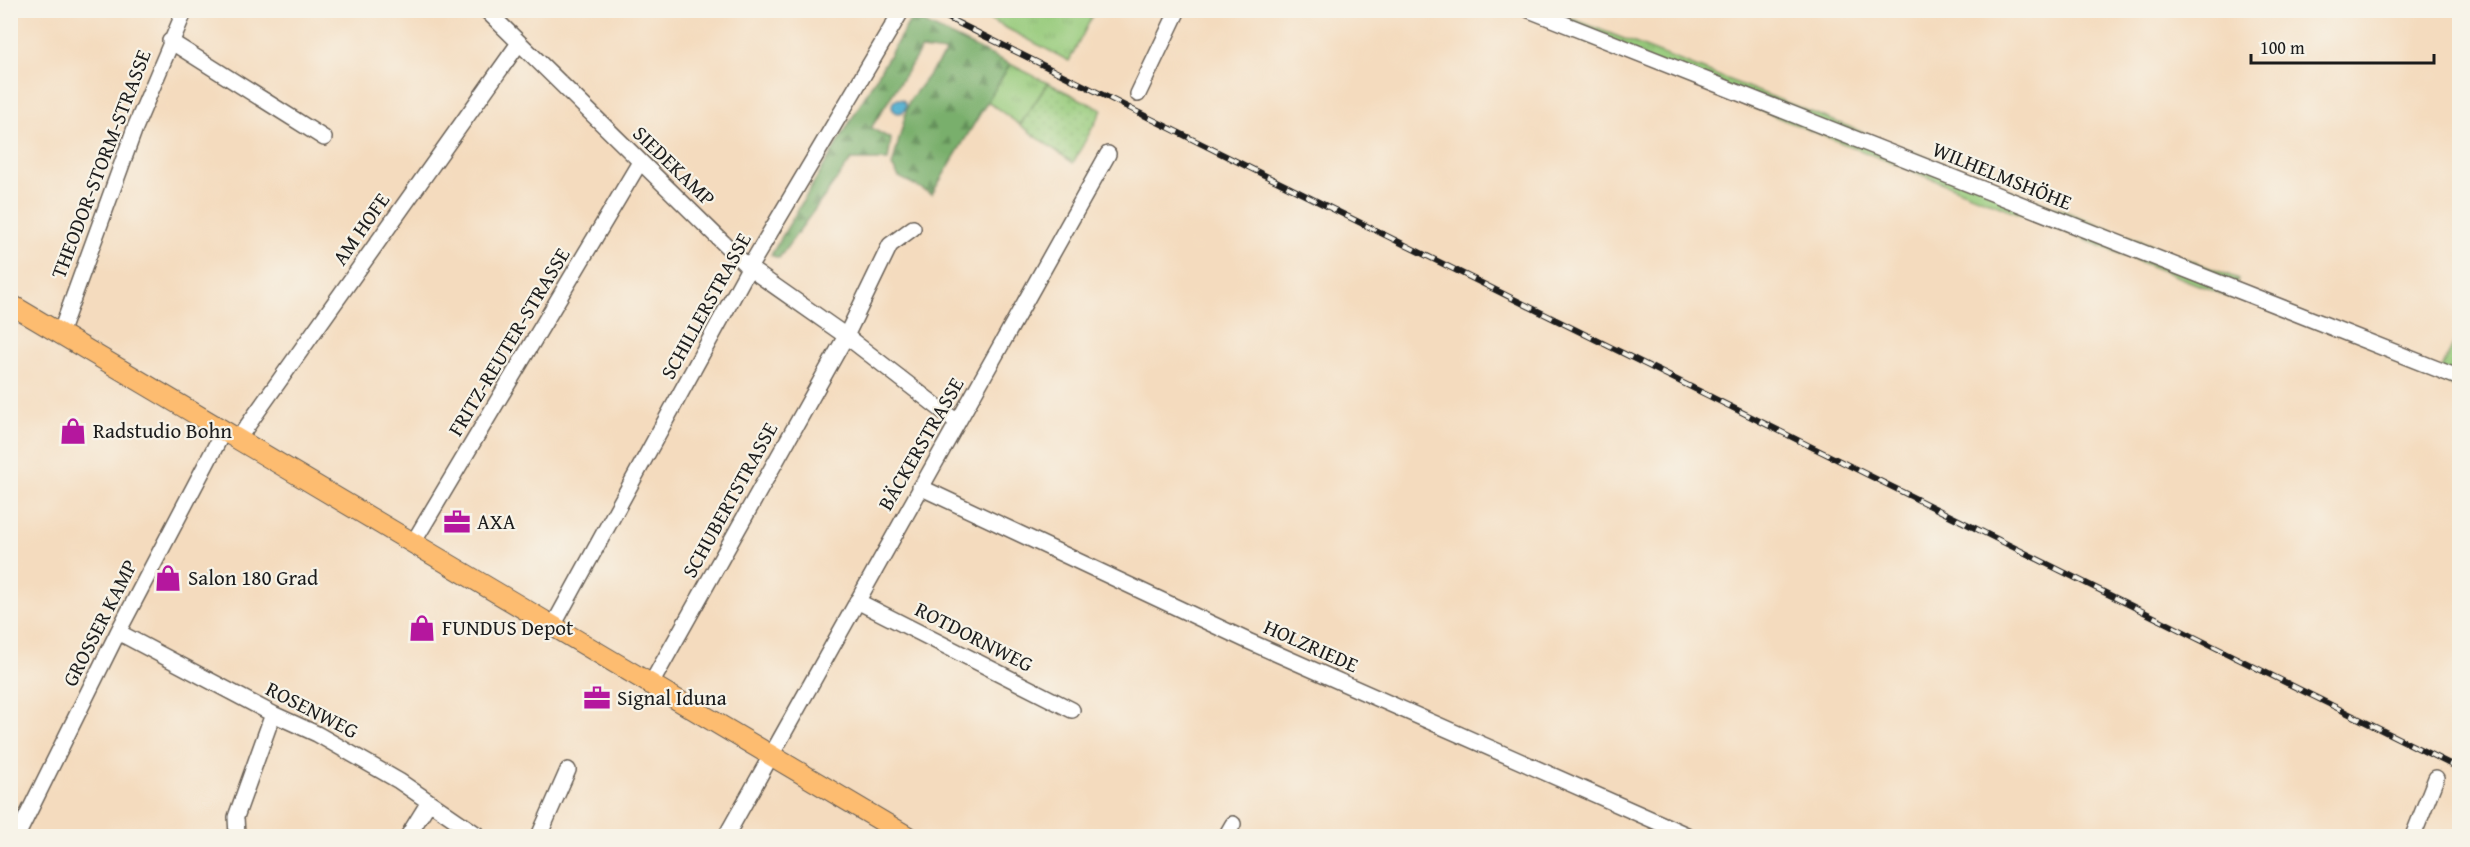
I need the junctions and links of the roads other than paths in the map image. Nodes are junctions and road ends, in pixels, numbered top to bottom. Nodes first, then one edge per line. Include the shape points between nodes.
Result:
1 (185, 10) edge
2 (486, 10) edge
3 (902, 10) edge
4 (1178, 10) edge
5 (1529, 10) edge
6 (170, 41) junction
7 (519, 43) junction
8 (1138, 94) dead end
9 (324, 138) dead end
10 (1107, 154) dead end
11 (640, 162) junction
12 (913, 228) dead end
13 (748, 271) junction
14 (10, 304) edge
15 (60, 334) junction
16 (846, 336) junction
17 (2460, 378) edge
18 (957, 422) junction
19 (231, 435) junction
20 (920, 487) junction
21 (414, 543) junction
22 (857, 601) junction
23 (553, 626) junction
24 (118, 632) junction
25 (651, 684) junction
26 (1072, 710) dead end
27 (273, 714) junction
28 (772, 756) junction
29 (568, 770) dead end
30 (2436, 778) dead end
31 (429, 802) junction
32 (17, 837) edge
33 (237, 837) edge
34 (408, 837) edge
35 (479, 837) edge
36 (539, 837) edge
37 (726, 837) edge
38 (907, 837) edge
39 (1689, 837) edge
40 (2414, 837) edge

1 - 6 street, THEODOR-STORM-STRASSE
2 - 7 street, SIEDEKAMP
3 - 13 street, SCHILLERSTRASSE
4 - 8 street
5 - 17 street, WILHELMSHÖHE
6 - 9 street
6 - 15 street, THEODOR-STORM-STRASSE
7 - 11 street, SIEDEKAMP
7 - 19 street, AM HOFE
10 - 18 street, BÄCKERSTRASSE
11 - 13 street, SIEDEKAMP
11 - 21 street, FRITZ-REUTER-STRASSE
12 - 16 street via 890,245
13 - 16 street, SIEDEKAMP
13 - 23 street, SCHILLERSTRASSE
14 - 15 main road
15 - 19 main road
16 - 18 street, SIEDEKAMP
16 - 25 street, SCHUBERTSTRASSE
18 - 20 street, BÄCKERSTRASSE
19 - 21 main road
19 - 24 street, GROSSER KAMP
20 - 22 street, BÄCKERSTRASSE
20 - 39 street, HOLZRIEDE via 1248,641
21 - 23 main road
22 - 26 street, ROTDORNWEG
22 - 28 street, BÄCKERSTRASSE
23 - 25 main road
24 - 27 street, ROSENWEG
24 - 32 street, GROSSER KAMP
25 - 28 main road
27 - 31 street, ROSENWEG via 317,734
27 - 33 street via 236,817
28 - 37 street, BÄCKERSTRASSE
28 - 38 main road
29 - 36 street
30 - 40 street
31 - 34 street
31 - 35 street, ROSENWEG

